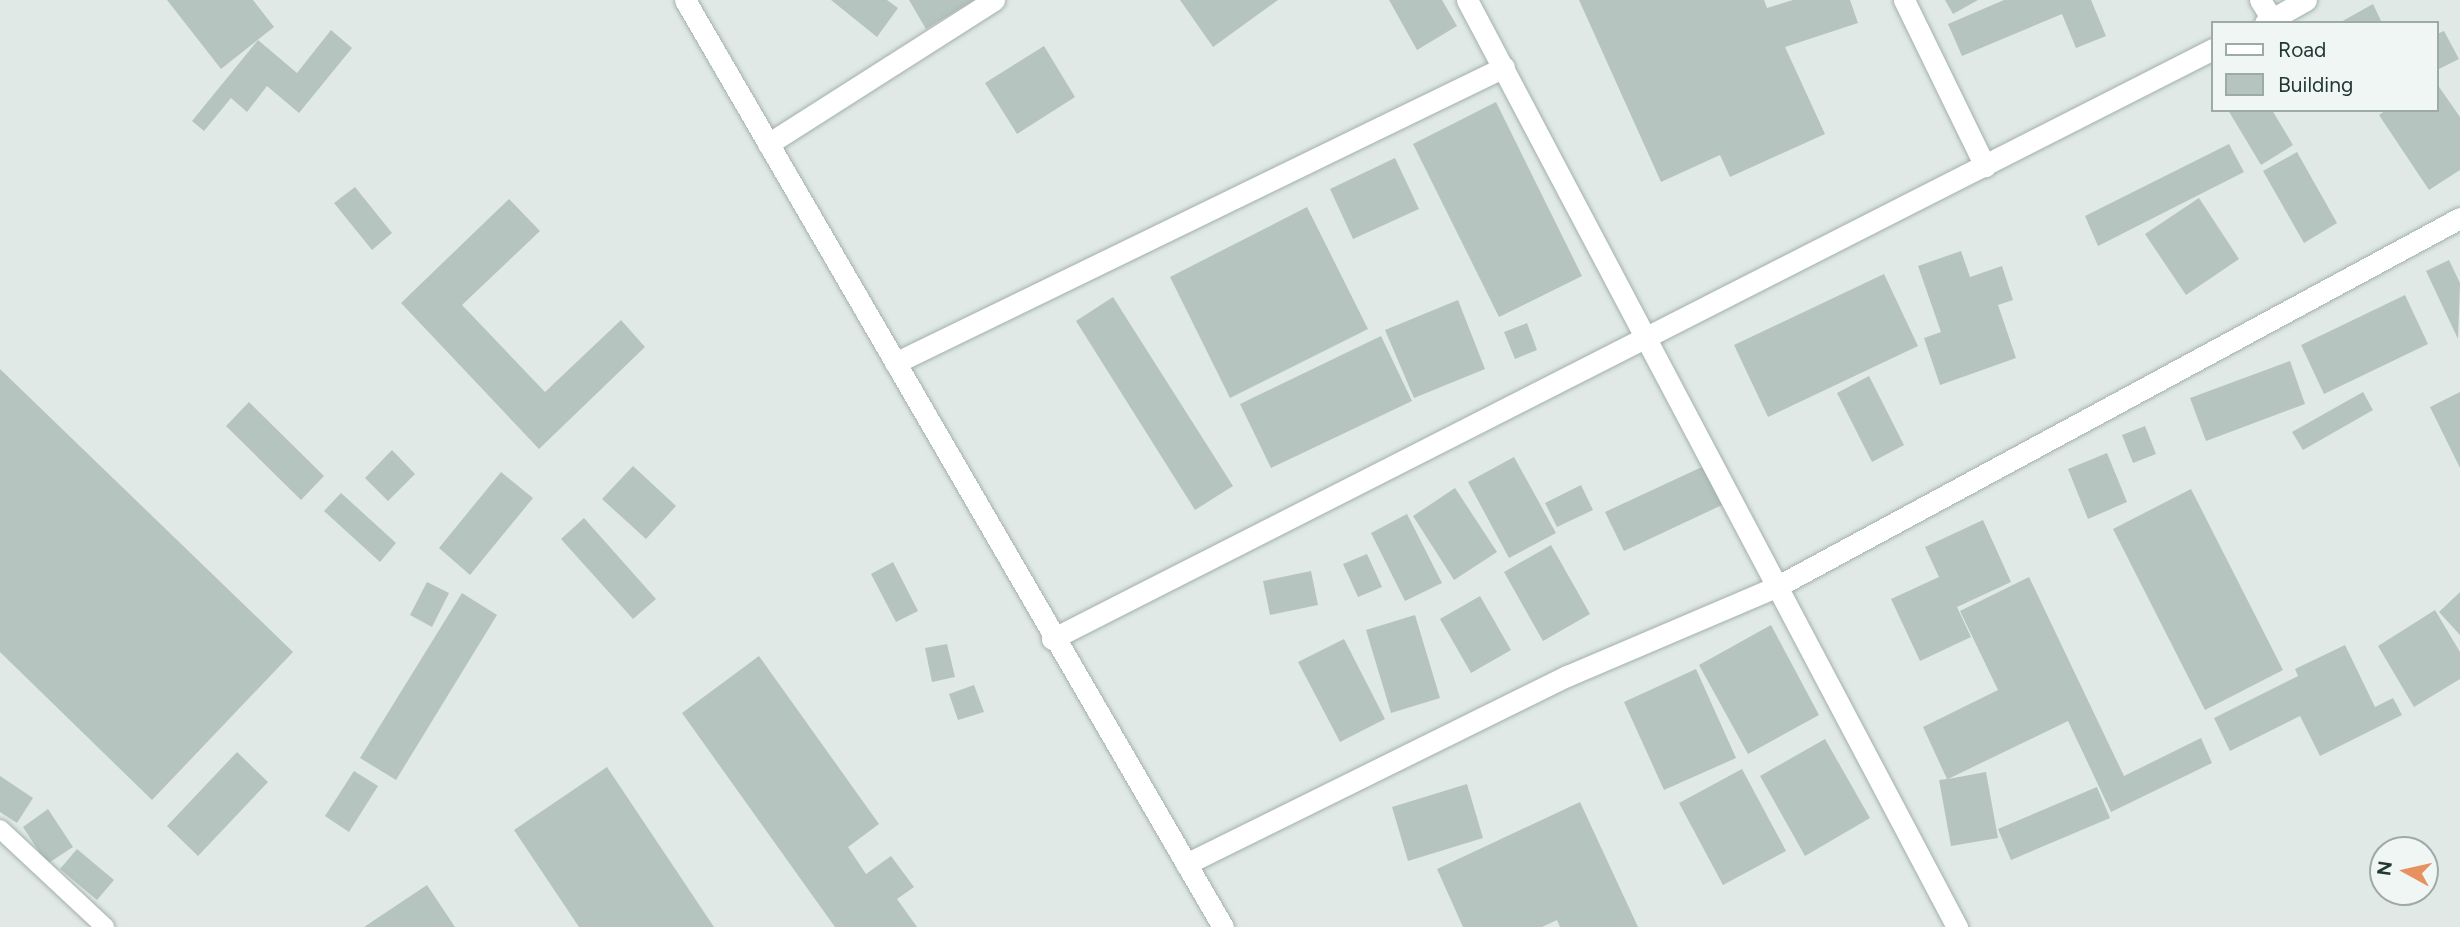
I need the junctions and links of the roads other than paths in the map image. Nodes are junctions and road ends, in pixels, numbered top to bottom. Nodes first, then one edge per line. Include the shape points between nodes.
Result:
1 (685, 0) edge
2 (994, 0) edge
3 (1467, 0) edge
4 (1904, 0) edge
5 (2260, 0) edge
6 (2306, 0) edge
7 (2269, 21) edge
8 (2212, 50) edge
9 (1504, 66) junction
10 (768, 144) junction
11 (1985, 166) junction
12 (2460, 218) edge
13 (1648, 338) junction
14 (895, 363) junction
15 (1776, 586) junction
16 (1052, 639) junction
17 (0, 829) edge
18 (1186, 864) junction
19 (106, 927) edge
20 (1223, 927) edge
21 (1956, 927) edge

1 - 10 street
2 - 10 street
3 - 9 street
4 - 11 street
5 - 7 street
6 - 7 street
8 - 11 street
9 - 13 street
9 - 14 street
10 - 14 street
11 - 13 street
12 - 15 street
13 - 15 street
13 - 16 street
14 - 16 street
15 - 18 street via 1567,676
15 - 21 street
16 - 18 street
17 - 19 lane
18 - 20 street

